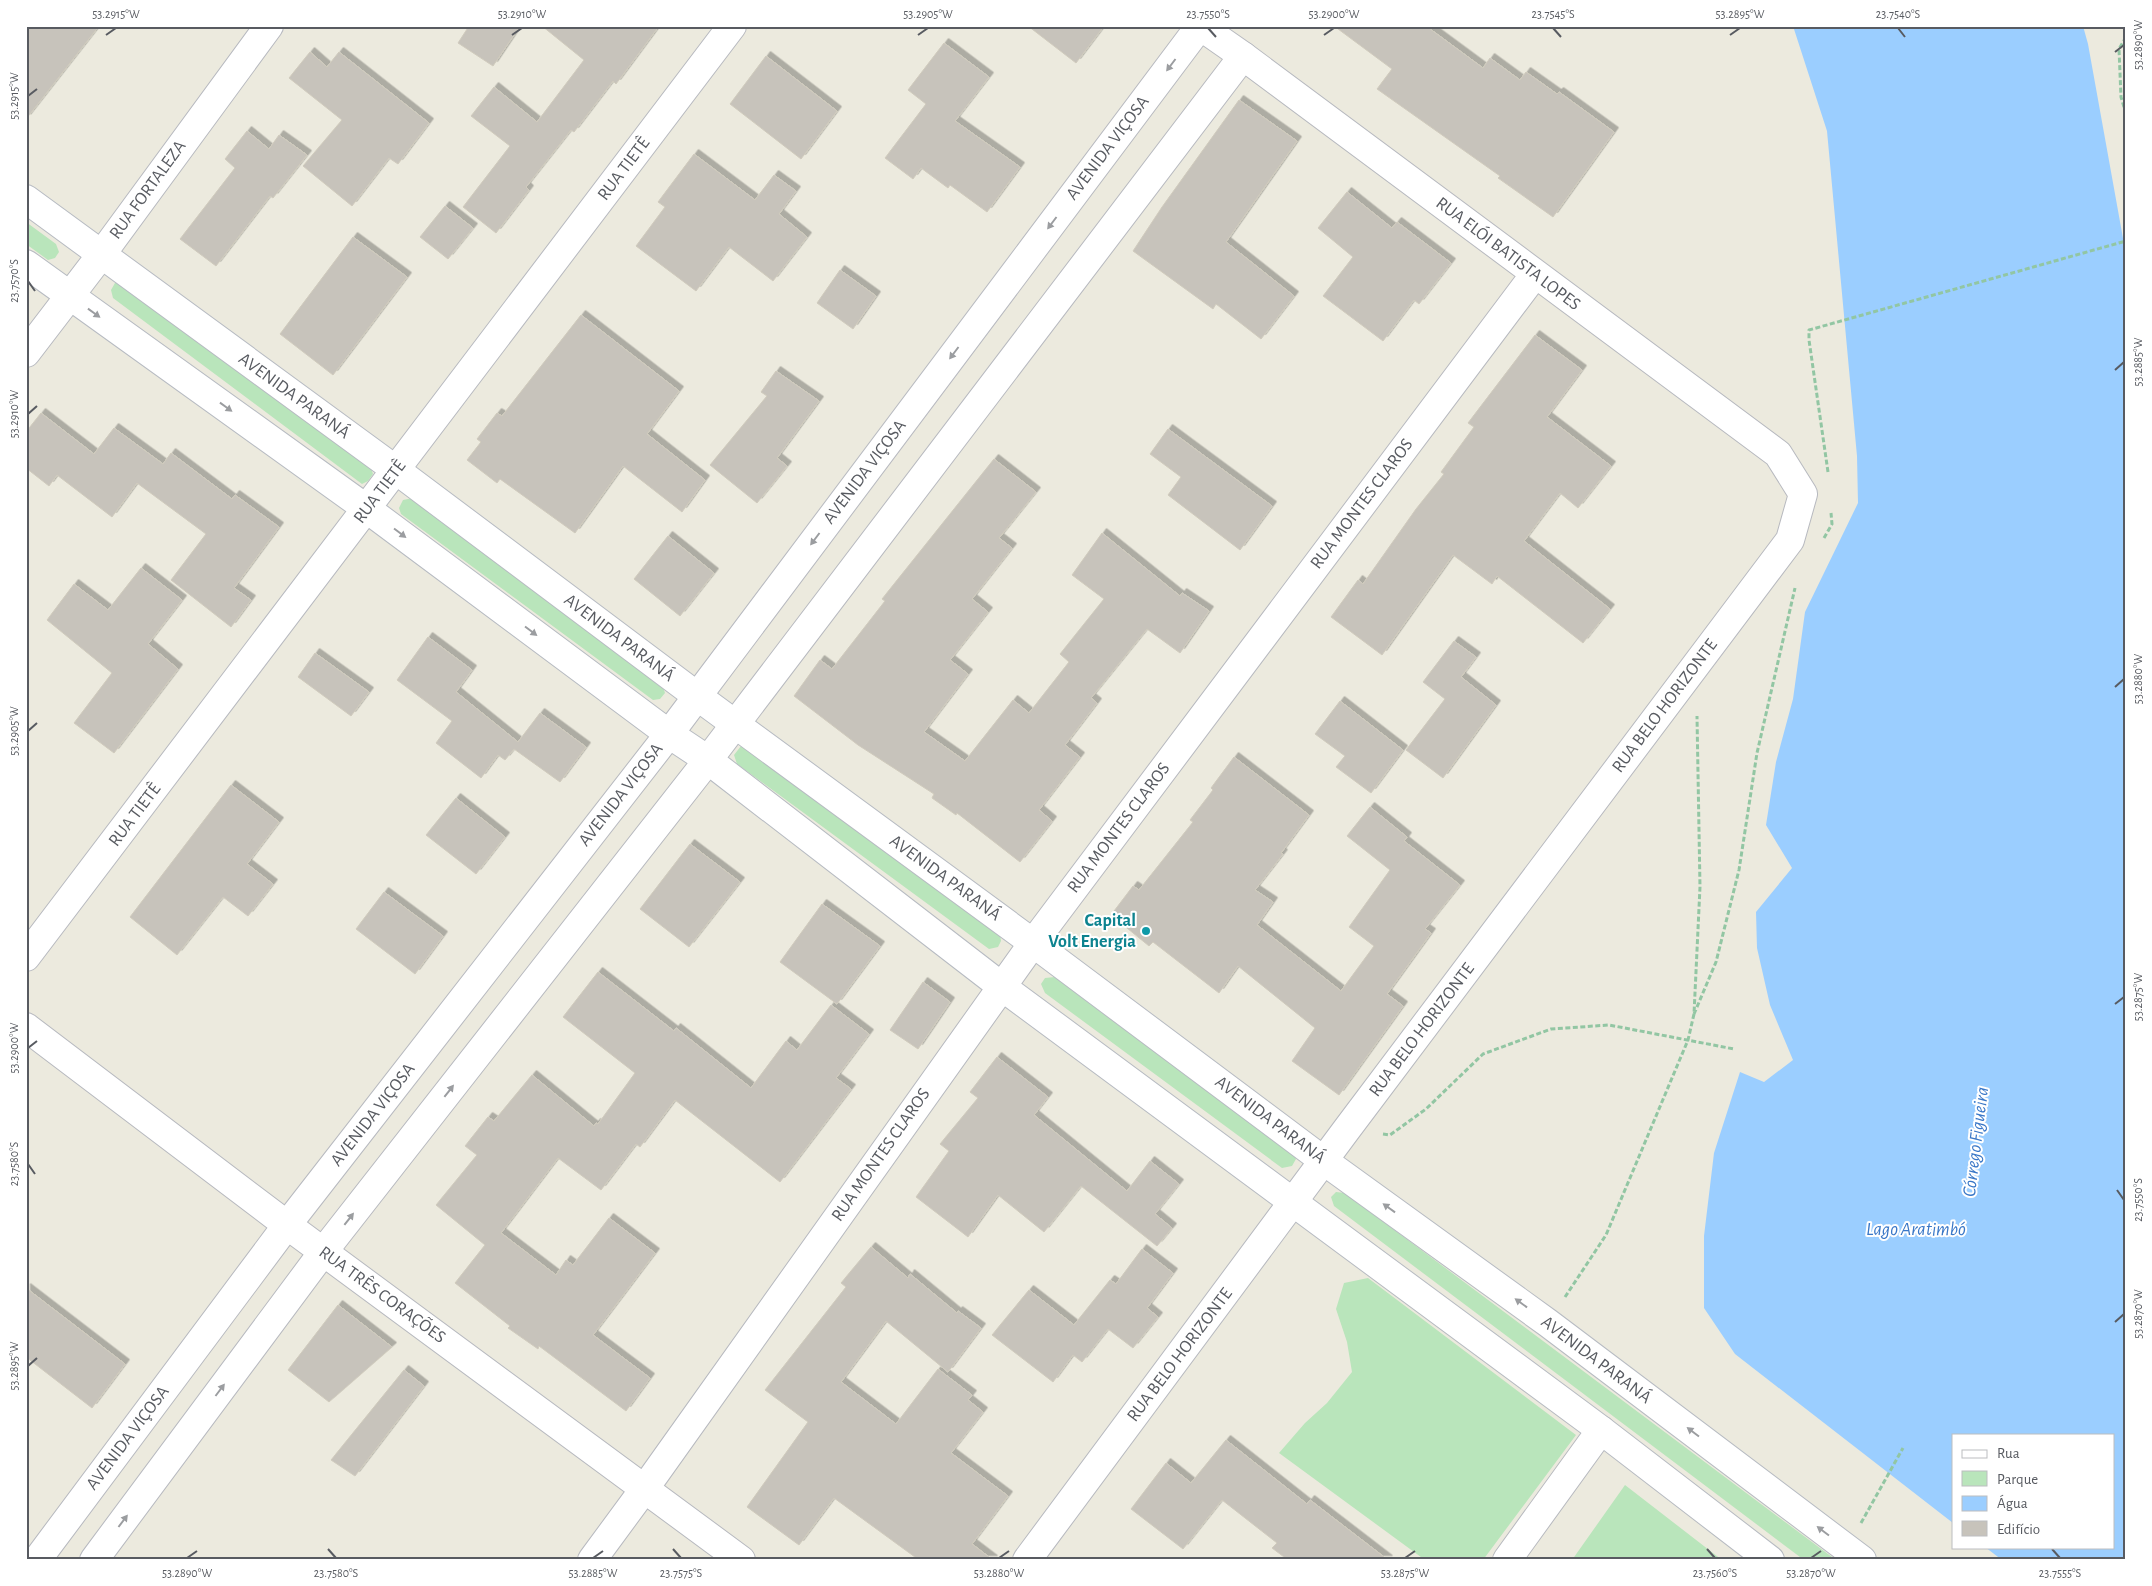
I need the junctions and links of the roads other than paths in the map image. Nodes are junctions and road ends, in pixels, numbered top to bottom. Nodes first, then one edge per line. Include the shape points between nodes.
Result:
1 (269, 26) edge
2 (732, 26) edge
3 (1200, 26) edge
4 (1243, 56) junction
5 (26, 199) edge
6 (101, 255) junction
7 (26, 264) edge
8 (1535, 274) junction
9 (70, 296) junction
10 (26, 353) edge
11 (396, 470) junction
12 (1803, 494) joint
13 (367, 509) junction
14 (697, 696) junction
15 (735, 723) junction
16 (669, 734) junction
17 (708, 760) junction
18 (1033, 943) junction
19 (26, 957) edge
20 (1001, 986) junction
21 (26, 1027) edge
22 (1324, 1161) junction
23 (1293, 1202) junction
24 (287, 1226) junction
25 (323, 1252) junction
26 (1601, 1430) junction
27 (645, 1488) junction
28 (37, 1560) edge
29 (94, 1560) edge
30 (592, 1560) edge
31 (741, 1560) edge
32 (1028, 1560) edge
33 (1507, 1560) edge
34 (1770, 1560) edge
35 (1862, 1560) edge

1 - 6 street, RUA FORTALEZA
2 - 11 street, RUA TIETÊ
3 - 4 street, RUA ELÓI BATISTA LOPES
3 -> 14 street, AVENIDA VIÇOSA
4 - 8 street, RUA ELÓI BATISTA LOPES
4 - 15 street
5 - 6 street, AVENIDA PARANÁ
6 - 9 street, RUA FORTALEZA
6 - 11 street, AVENIDA PARANÁ
7 - 9 street
8 - 12 street, RUA ELÓI BATISTA LOPES via 1778,454
8 - 18 street, RUA MONTES CLAROS
9 - 10 street, RUA FORTALEZA
9 -> 13 street
11 - 13 street, RUA TIETÊ
11 - 14 street, AVENIDA PARANÁ
12 - 22 street, RUA BELO HORIZONTE via 1790,540
13 -> 16 street
13 - 19 street, RUA TIETÊ
14 - 15 street, AVENIDA PARANÁ
14 - 16 street, AVENIDA VIÇOSA
15 - 17 street
15 - 18 street, AVENIDA PARANÁ
16 - 17 street
16 - 24 street, AVENIDA VIÇOSA
17 - 20 street
25 -> 17 street
18 - 20 street, RUA MONTES CLAROS
18 - 22 street, AVENIDA PARANÁ
20 - 23 street
20 - 27 street, RUA MONTES CLAROS
21 - 24 street, RUA TRÊS CORAÇÕES
22 - 23 street, RUA BELO HORIZONTE
35 -> 22 street, AVENIDA PARANÁ via 1548,1323
23 - 26 street
23 - 32 street, RUA BELO HORIZONTE
24 - 25 street, RUA TRÊS CORAÇÕES
24 - 28 street, AVENIDA VIÇOSA
25 - 27 street, RUA TRÊS CORAÇÕES
29 -> 25 street
26 - 33 street
26 - 34 street
27 - 30 street, RUA MONTES CLAROS
27 - 31 street, RUA TRÊS CORAÇÕES

